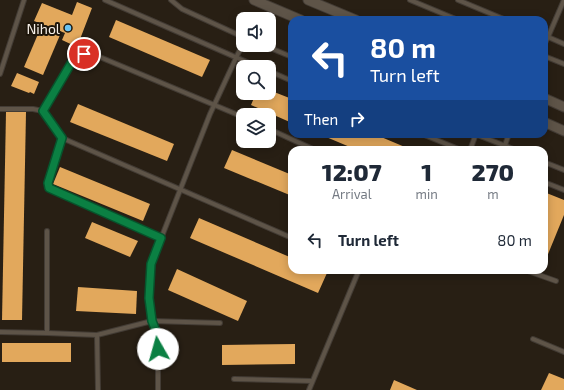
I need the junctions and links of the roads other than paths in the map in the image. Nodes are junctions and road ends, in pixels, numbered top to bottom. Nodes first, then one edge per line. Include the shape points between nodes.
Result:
1 (24, 0) edge
2 (106, 0) edge
3 (171, 0) edge
4 (254, 0) edge
5 (308, 0) edge
6 (410, 0) edge
7 (458, 0) edge
8 (564, 0) edge
9 (292, 16) edge
10 (346, 16) edge
11 (448, 16) edge
12 (496, 16) edge
13 (548, 32) edge
14 (236, 33) edge
15 (548, 37) edge
16 (564, 44) edge
17 (276, 50) edge
18 (239, 52) edge
19 (288, 55) edge
20 (236, 58) junction
21 (548, 58) edge
22 (241, 60) edge
23 (564, 64) edge
24 (0, 74) edge
25 (276, 75) edge
26 (288, 79) edge
27 (548, 100) edge
28 (215, 105) junction
29 (564, 107) edge
30 (0, 109) edge
31 (43, 111) junction
32 (236, 115) edge
33 (548, 124) edge
34 (564, 131) edge
35 (276, 132) edge
36 (62, 138) junction
37 (288, 138) edge
38 (289, 138) edge
39 (432, 138) edge
40 (486, 138) edge
41 (508, 138) edge
42 (306, 146) edge
43 (451, 146) edge
44 (505, 146) joint
45 (548, 164) edge
46 (564, 170) edge
47 (548, 184) edge
48 (180, 189) junction
49 (564, 190) edge
50 (47, 231) dead end
51 (288, 236) edge
52 (161, 238) junction
53 (356, 274) edge
54 (536, 274) edge
55 (556, 281) dead end
56 (152, 321) junction
57 (220, 323) dead end
58 (0, 332) edge
59 (47, 333) junction
60 (97, 335) junction
61 (533, 339) dead end
62 (564, 352) edge
63 (234, 379) dead end
64 (312, 381) junction
65 (98, 390) edge
66 (158, 390) edge
67 (309, 390) edge

1 - 24 lane
2 - 20 lane
3 - 14 lane via 182,9
4 - 9 street
5 - 10 street
6 - 11 lane
7 - 12 lane
8 - 13 lane
15 - 16 lane
17 - 19 lane
18 - 20 lane
20 - 22 lane
20 - 28 lane
21 - 23 lane
25 - 26 lane
27 - 29 street
28 - 31 lane via 95,55 84,54 73,60
28 - 32 lane
28 - 48 lane
30 - 31 lane
31 - 36 lane
33 - 34 street
35 - 37 lane
36 - 48 lane
36 - 52 lane via 48,183 49,188
38 - 42 lane
39 - 43 lane
40 - 44 lane
41 - 44 lane
45 - 46 lane
47 - 49 lane
48 - 51 lane
48 - 52 lane
50 - 59 lane
52 - 56 lane via 151,264 149,298
53 - 64 lane
54 - 55 lane
56 - 57 lane
56 - 60 lane
56 - 66 lane via 158,336
58 - 59 lane
59 - 60 lane
60 - 65 lane
61 - 62 lane
63 - 64 lane
64 - 67 lane

